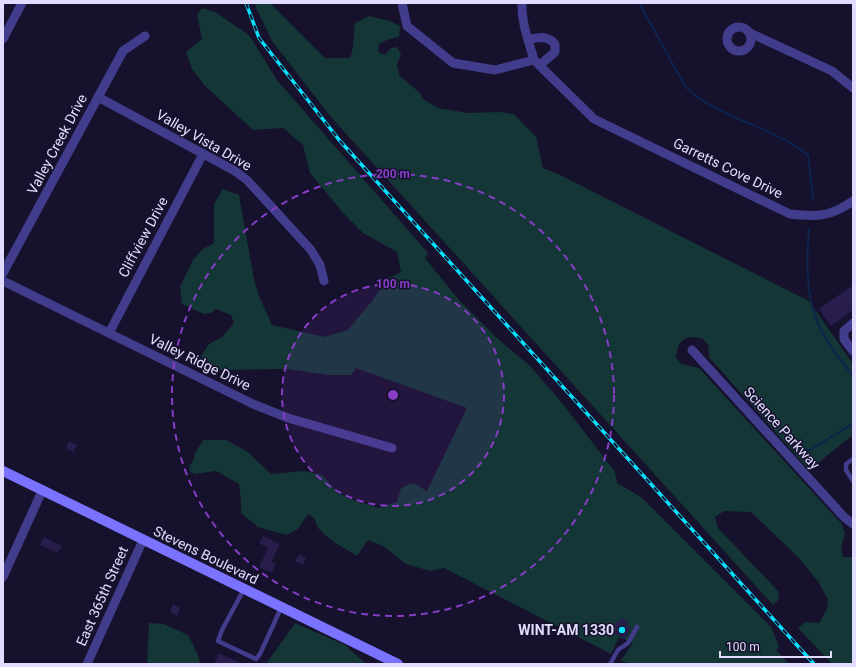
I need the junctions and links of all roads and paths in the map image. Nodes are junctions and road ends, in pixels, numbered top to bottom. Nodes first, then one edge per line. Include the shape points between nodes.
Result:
1 (22, 3) edge
2 (402, 3) edge
3 (522, 3) edge
4 (750, 33) dead end
5 (145, 36) dead end
6 (3, 39) edge
7 (528, 40) junction
8 (537, 62) junction
9 (853, 88) edge
10 (98, 96) junction
11 (203, 154) junction
12 (853, 201) edge
13 (3, 273) edge
14 (3, 281) edge
15 (324, 281) dead end
16 (853, 323) edge
17 (109, 333) junction
18 (692, 350) dead end
19 (853, 351) edge
20 (392, 448) dead end
21 (853, 459) edge
22 (3, 471) edge
23 (853, 481) edge
24 (42, 491) junction
25 (853, 524) edge
26 (143, 540) junction
27 (3, 577) edge
28 (244, 589) junction
29 (282, 607) junction
30 (637, 627) dead end
31 (87, 664) edge
32 (398, 664) edge
33 (610, 664) edge

1 - 6 street
2 - 8 street via 407,26 453,63 494,70
3 - 7 street via 521,10
4 - 9 street via 832,71
5 - 10 street, Valley Creek Drive via 123,51
7 - 8 street
7 - 8 street via 542,37 551,40 556,48 555,52
8 - 12 street, Garretts Cove Drive via 594,119 790,214 824,215
10 - 11 street, Valley Vista Drive
10 - 13 street, Valley Creek Drive
11 - 15 street, Valley Vista Drive via 247,180 312,250
11 - 17 street, Cliffview Drive
14 - 17 street, Valley Ridge Drive
16 - 19 street via 844,331 844,339
17 - 20 street, Valley Ridge Drive via 253,404 288,418
18 - 25 street, Science Parkway
21 - 23 lane via 846,464 846,470
22 - 24 street, Stevens Boulevard
24 - 26 street, Stevens Boulevard
24 - 27 street
26 - 28 street, Stevens Boulevard
26 - 31 street, East 365th Street
28 - 29 street, Stevens Boulevard
28 - 29 lane via 222,630 218,640 222,643 256,658
29 - 32 street, Stevens Boulevard
30 - 33 lane

